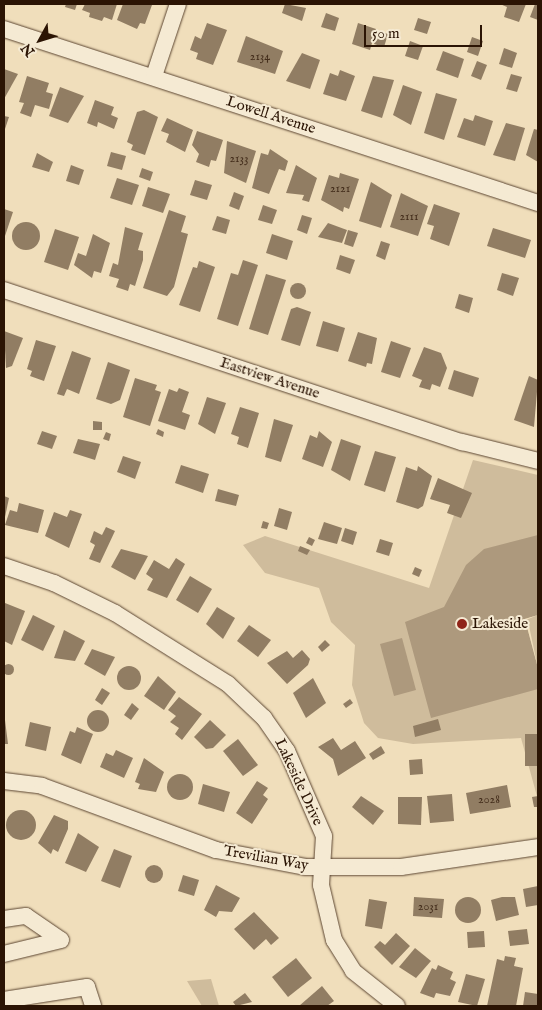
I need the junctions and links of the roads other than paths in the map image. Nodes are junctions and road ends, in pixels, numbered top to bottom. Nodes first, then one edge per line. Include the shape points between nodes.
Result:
1 (178, 4) edge
2 (4, 29) edge
3 (154, 76) junction
4 (538, 203) edge
5 (4, 290) edge
6 (538, 461) edge
7 (4, 566) edge
8 (4, 781) edge
9 (538, 847) edge
10 (324, 868) junction
11 (4, 919) edge
12 (4, 954) edge
13 (4, 1000) edge
14 (93, 1006) edge
15 (397, 1006) edge

1 - 3 street
2 - 3 street, Lowell Avenue
3 - 4 street, Lowell Avenue
5 - 6 street, Eastview Avenue via 462,442
7 - 10 street, Lakeside Drive via 54,583 115,612 176,649 250,703 276,734 297,772 324,836
8 - 10 street, Trevilian Way via 42,786 216,850
9 - 10 street, Trevilian Way via 402,867
10 - 15 street, Lakeside Drive via 323,893 341,953 365,983
11 - 12 street via 26,916 61,940
13 - 14 street via 87,987

